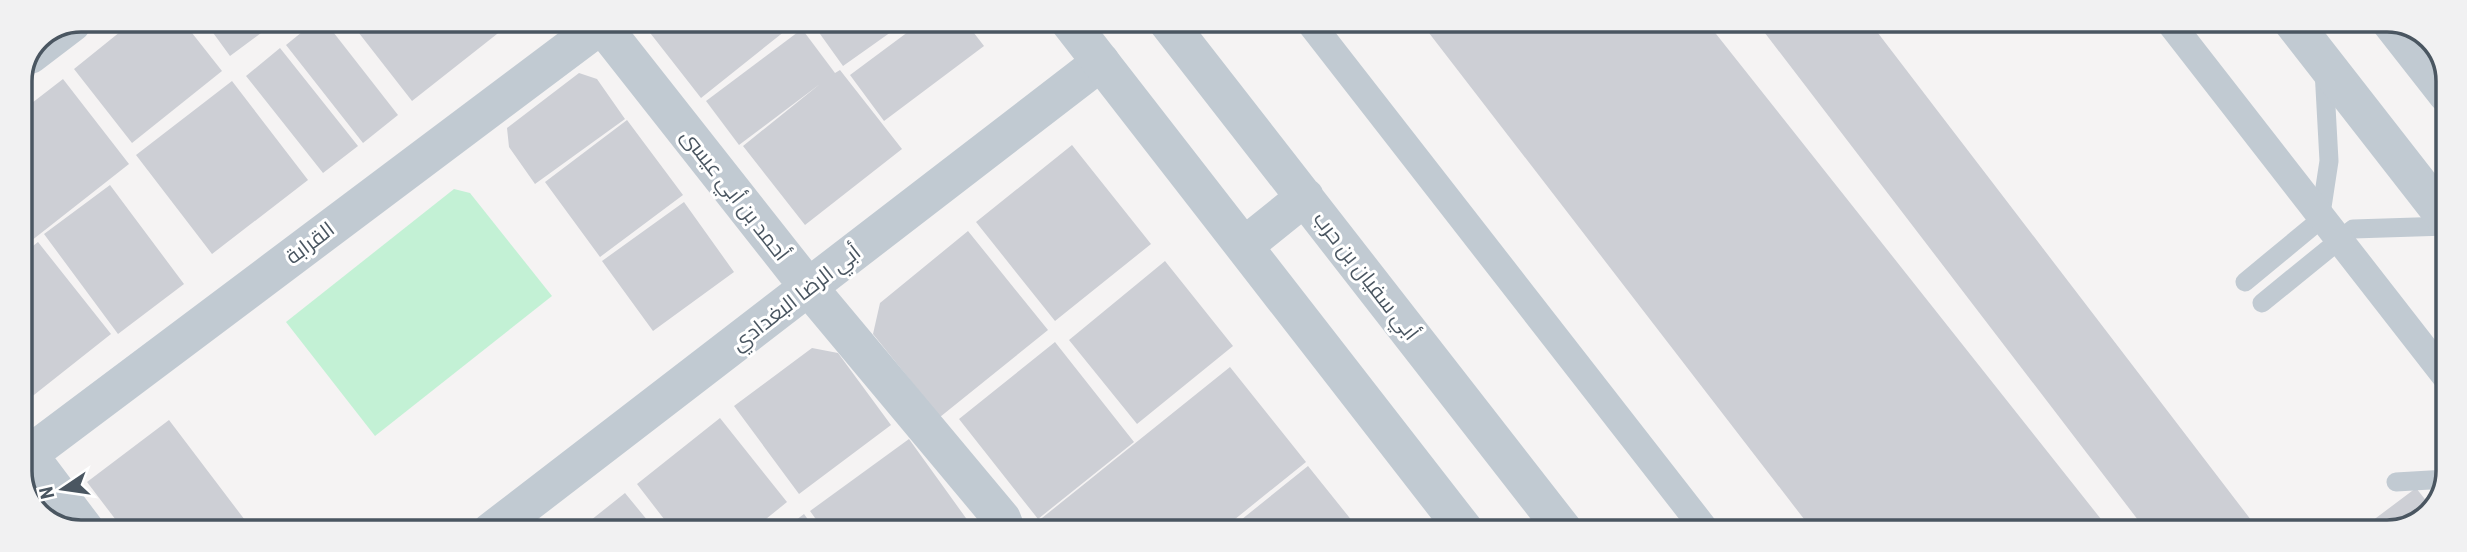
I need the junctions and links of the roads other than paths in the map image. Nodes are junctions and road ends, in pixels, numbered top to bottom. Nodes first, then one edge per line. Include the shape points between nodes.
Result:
1 (586, 32) edge
2 (607, 32) edge
3 (1077, 32) edge
4 (1175, 32) edge
5 (1317, 32) edge
6 (2177, 32) edge
7 (2300, 32) edge
8 (2399, 33) edge
9 (1101, 62) junction
10 (2324, 62) junction
11 (2435, 79) edge
12 (1305, 197) junction
13 (2435, 205) edge
14 (2321, 216) junction
15 (2435, 226) edge
16 (2339, 240) junction
17 (1244, 246) junction
18 (2245, 282) dead end
19 (809, 288) junction
20 (2262, 303) dead end
21 (2436, 364) edge
22 (32, 452) edge
23 (32, 467) edge
24 (2435, 480) edge
25 (2396, 482) dead end
26 (77, 520) edge
27 (506, 520) edge
28 (1002, 520) edge
29 (1457, 520) edge
30 (1556, 520) edge
31 (1698, 520) edge

1 - 22 street, القرابة
2 - 19 street, أحمد بن أبي عيسى
3 - 9 street
4 - 12 street, أبي سفيان بن حرب
5 - 31 street
6 - 14 street
7 - 10 street
8 - 11 street
9 - 17 street
9 - 19 street, أبي الرضا البغدادي
10 - 13 street
10 - 14 lane via 2329,161
12 - 17 street
12 - 30 street, أبي سفيان بن حرب
14 - 16 street
14 - 18 lane
15 - 16 lane via 2353,229
16 - 20 lane
16 - 21 street
17 - 29 street
19 - 27 street, أبي الرضا البغدادي
19 - 28 street, أحمد بن أبي عيسى
23 - 26 street
24 - 25 lane

